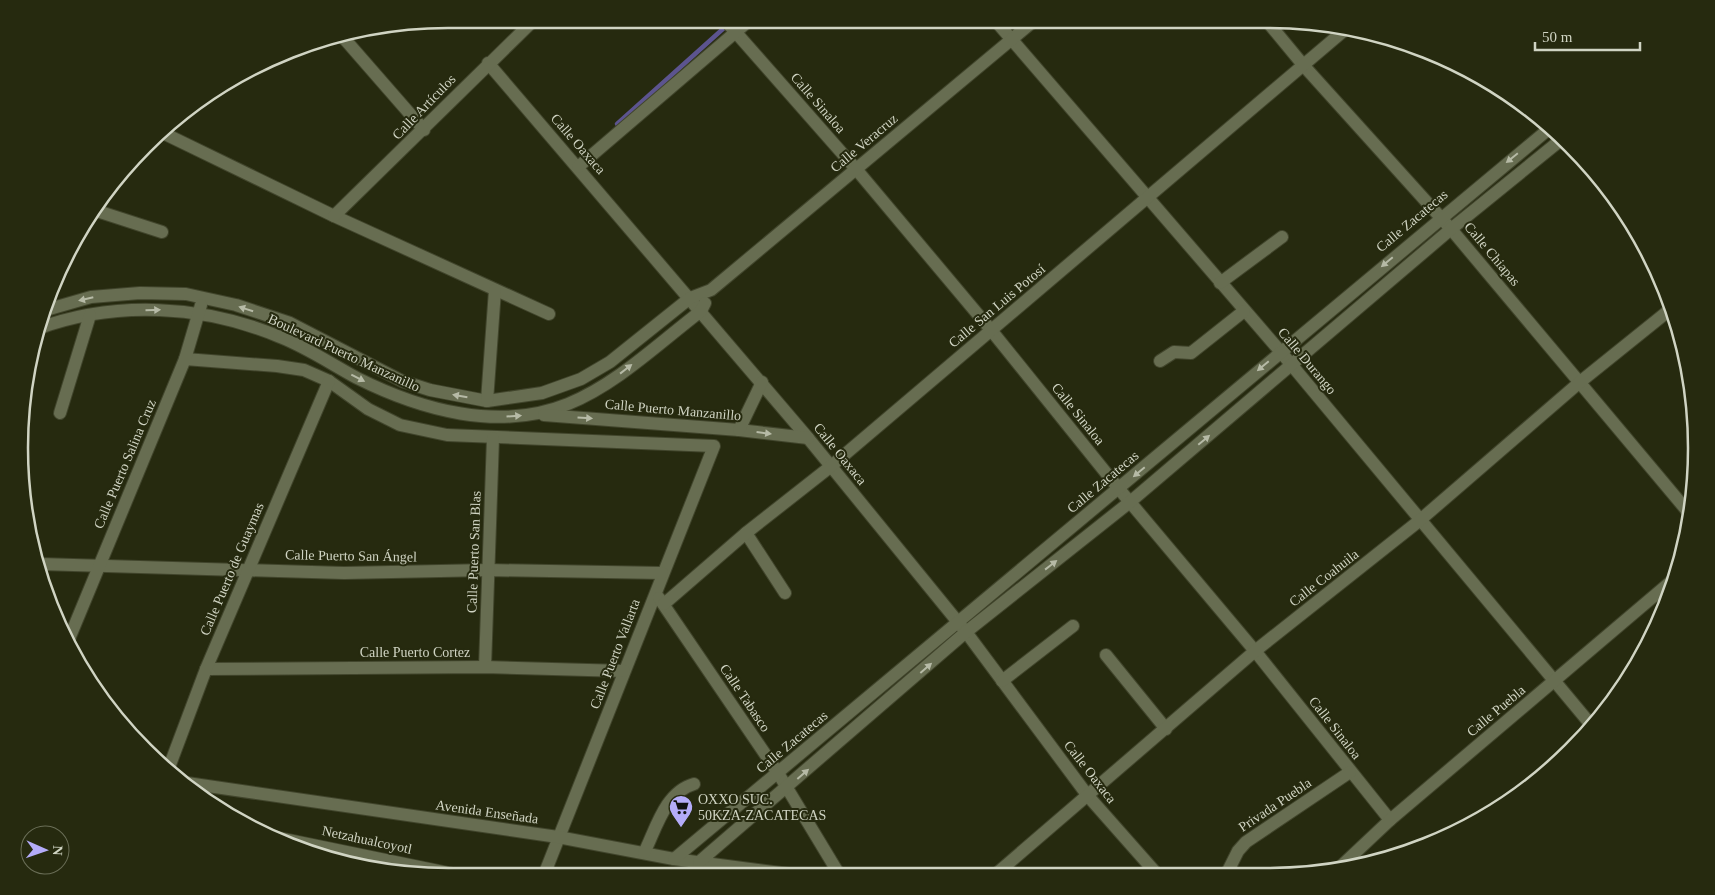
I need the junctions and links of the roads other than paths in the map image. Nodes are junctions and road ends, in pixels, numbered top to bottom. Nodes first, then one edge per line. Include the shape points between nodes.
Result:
1 (525, 28) edge
2 (732, 28) edge
3 (741, 28) edge
4 (1001, 28) edge
5 (1025, 28) edge
6 (1273, 28) edge
7 (736, 32) junction
8 (1341, 34) edge
9 (346, 40) edge
10 (1011, 40) junction
11 (488, 63) junction
12 (1304, 66) junction
13 (424, 130) junction
14 (1544, 132) edge
15 (168, 135) edge
16 (1556, 143) edge
17 (578, 166) junction
18 (856, 169) junction
19 (1147, 200) junction
20 (100, 212) edge
21 (334, 216) junction
22 (1440, 217) junction
23 (1451, 229) junction
24 (162, 232) dead end
25 (1282, 237) dead end
26 (1220, 283) junction
27 (495, 290) junction
28 (711, 290) junction
29 (204, 298) junction
30 (690, 298) junction
31 (51, 308) edge
32 (701, 311) junction
33 (1244, 311) junction
34 (198, 313) junction
35 (1665, 313) edge
36 (549, 314) dead end
37 (90, 315) junction
38 (46, 326) edge
39 (991, 330) junction
40 (1280, 351) junction
41 (185, 359) junction
42 (1160, 361) dead end
43 (1291, 366) junction
44 (329, 381) junction
45 (572, 382) junction
46 (762, 382) junction
47 (1580, 382) junction
48 (579, 398) junction
49 (487, 401) junction
50 (60, 413) dead end
51 (536, 414) junction
52 (739, 430) junction
53 (493, 438) junction
54 (808, 438) junction
55 (830, 466) junction
56 (1119, 489) junction
57 (1130, 502) junction
58 (1683, 505) edge
59 (1419, 521) junction
60 (746, 533) junction
61 (44, 564) edge
62 (98, 566) junction
63 (249, 569) junction
64 (488, 570) junction
65 (662, 573) junction
66 (1663, 588) edge
67 (655, 592) junction
68 (785, 593) dead end
69 (664, 604) junction
70 (956, 621) junction
71 (1073, 626) dead end
72 (71, 632) edge
73 (966, 632) junction
74 (1255, 651) junction
75 (1106, 655) dead end
76 (485, 667) junction
77 (206, 669) junction
78 (624, 671) junction
79 (1002, 681) junction
80 (1554, 681) junction
81 (1587, 720) edge
82 (1166, 729) junction
83 (171, 763) edge
84 (1350, 772) junction
85 (778, 773) junction
86 (197, 784) edge
87 (694, 784) dead end
88 (787, 788) junction
89 (1088, 796) junction
90 (1390, 820) junction
91 (558, 837) junction
92 (644, 853) junction
93 (674, 859) junction
94 (1348, 859) edge
95 (699, 862) junction
96 (547, 868) edge
97 (744, 868) edge
98 (835, 868) edge
99 (1003, 868) edge
100 (1152, 868) edge
101 (1230, 868) edge

1 - 11 street, Calle Artículos
2 - 7 street, Calle Sinaloa
3 - 7 street
4 - 10 street, Calle Durango
5 - 10 street, Calle Veracruz
6 - 12 street, Calle Chiapas
7 - 17 street
7 - 18 street, Calle Sinaloa
8 - 12 street, Calle San Luis Potosí
9 - 13 street
10 - 18 street, Calle Veracruz
10 - 19 street, Calle Durango
11 - 13 street, Calle Artículos
11 - 17 street, Calle Oaxaca
12 - 19 street, Calle San Luis Potosí
12 - 22 street, Calle Chiapas
13 - 21 street, Calle Artículos
14 -> 22 street, Calle Zacatecas
15 - 21 street
16 - 23 street
17 - 30 street, Calle Oaxaca
18 - 28 street, Calle Veracruz
18 - 39 street, Calle Sinaloa
19 - 26 street, Calle Durango
19 - 39 street, Calle San Luis Potosí
20 - 24 street
21 - 27 street
22 - 23 street, Calle Chiapas
22 -> 40 street, Calle Zacatecas
23 - 43 street
23 - 47 street, Calle Chiapas
25 - 26 street
26 - 33 street, Calle Durango
27 - 36 street
27 - 49 street
28 - 30 street, Calle Veracruz
28 - 32 street, Calle Veracruz
29 -> 31 street, Boulevard Puerto Manzanillo via 186,294 124,294 91,297
29 - 34 street, Calle Puerto Salina Cruz
49 -> 29 street, Boulevard Puerto Manzanillo via 402,381 290,324 236,305
30 - 32 street, Calle Oaxaca
30 - 45 street, Boulevard Puerto Manzanillo via 610,362
32 - 46 street, Calle Oaxaca
48 -> 32 street, Boulevard Puerto Manzanillo via 615,377
33 - 40 street, Calle Durango
33 - 42 street via 1191,353 1174,352
37 -> 34 street, Boulevard Puerto Manzanillo via 164,310
34 - 41 street, Calle Puerto Salina Cruz
34 -> 51 street, Boulevard Puerto Manzanillo via 279,336 316,353 356,378 432,409 466,415
35 - 47 street, Calle Coahuila
37 - 38 street, Boulevard Puerto Manzanillo
37 - 50 street
39 - 55 street, Calle San Luis Potosí
39 - 56 street, Calle Sinaloa
40 - 43 street, Calle Durango
40 -> 56 street, Calle Zacatecas
41 - 44 street via 304,370
41 - 62 street, Calle Puerto Salina Cruz
57 -> 43 street
43 - 59 street, Calle Durango
44 - 53 street via 368,409 400,426 447,435
44 - 63 street, Calle Puerto de Guaymas
45 - 48 street
45 - 49 street, Boulevard Puerto Manzanillo via 533,395
46 - 52 street
46 - 54 street, Calle Oaxaca
47 - 58 street, Calle Chiapas
47 - 59 street, Calle Coahuila
48 - 51 street, Boulevard Puerto Manzanillo
51 -> 52 street, Calle Puerto Manzanillo
52 -> 54 street, Calle Puerto Manzanillo
53 - 64 street, Calle Puerto San Blas
53 - 65 street, Calle Puerto Vallarta via 713,444
54 - 55 street, Calle Oaxaca
55 - 60 street, Calle San Luis Potosí
55 - 70 street, Calle Oaxaca
56 - 57 street, Calle Sinaloa
56 - 70 street, Calle Zacatecas
73 -> 57 street
57 - 74 street, Calle Sinaloa
59 - 74 street, Calle Coahuila
59 - 80 street, Calle Durango
60 - 68 street
60 - 69 street, Calle San Luis Potosí
61 - 62 street, Calle Puerto San Ángel
62 - 63 street, Calle Puerto San Ángel
62 - 72 street, Calle Puerto Salina Cruz
63 - 64 street, Calle Puerto San Ángel via 344,572
63 - 77 street, Calle Puerto de Guaymas
64 - 65 street, Calle Puerto San Ángel
64 - 76 street, Calle Puerto San Blas
65 - 67 street, Calle Puerto Vallarta
66 - 80 street, Calle Puebla
67 - 69 street, Calle Tabasco
67 - 78 street, Calle Puerto Vallarta
69 - 85 street, Calle Tabasco
70 - 73 street, Calle Oaxaca
70 - 85 street, Calle Zacatecas
71 - 79 street
73 - 79 street, Calle Oaxaca
88 -> 73 street
74 - 82 street, Calle Coahuila
74 - 84 street, Calle Sinaloa
75 - 82 street
76 - 77 street, Calle Puerto Cortez
76 - 78 street, Calle Puerto Cortez
77 - 83 street, Calle Puerto de Guaymas
78 - 91 street, Calle Puerto Vallarta
79 - 89 street, Calle Oaxaca
80 - 81 street, Calle Durango
80 - 90 street, Calle Puebla
82 - 89 street, Calle Coahuila
84 - 90 street, Calle Sinaloa
84 - 101 street, Privada Puebla via 1246,842
85 - 88 street, Calle Tabasco
85 - 93 street, Calle Zacatecas
86 - 91 street, Avenida Enseñada
87 - 92 street via 683,787 670,800
88 - 95 street
88 - 98 street, Calle Tabasco
89 - 99 street, Calle Coahuila
89 - 100 street, Calle Oaxaca
90 - 94 street, Calle Puebla
91 - 92 street, Avenida Enseñada
91 - 96 street, Calle Puerto Vallarta
92 - 93 street, Avenida Enseñada
93 - 95 street, Avenida Enseñada
95 - 97 street, Avenida Enseñada

